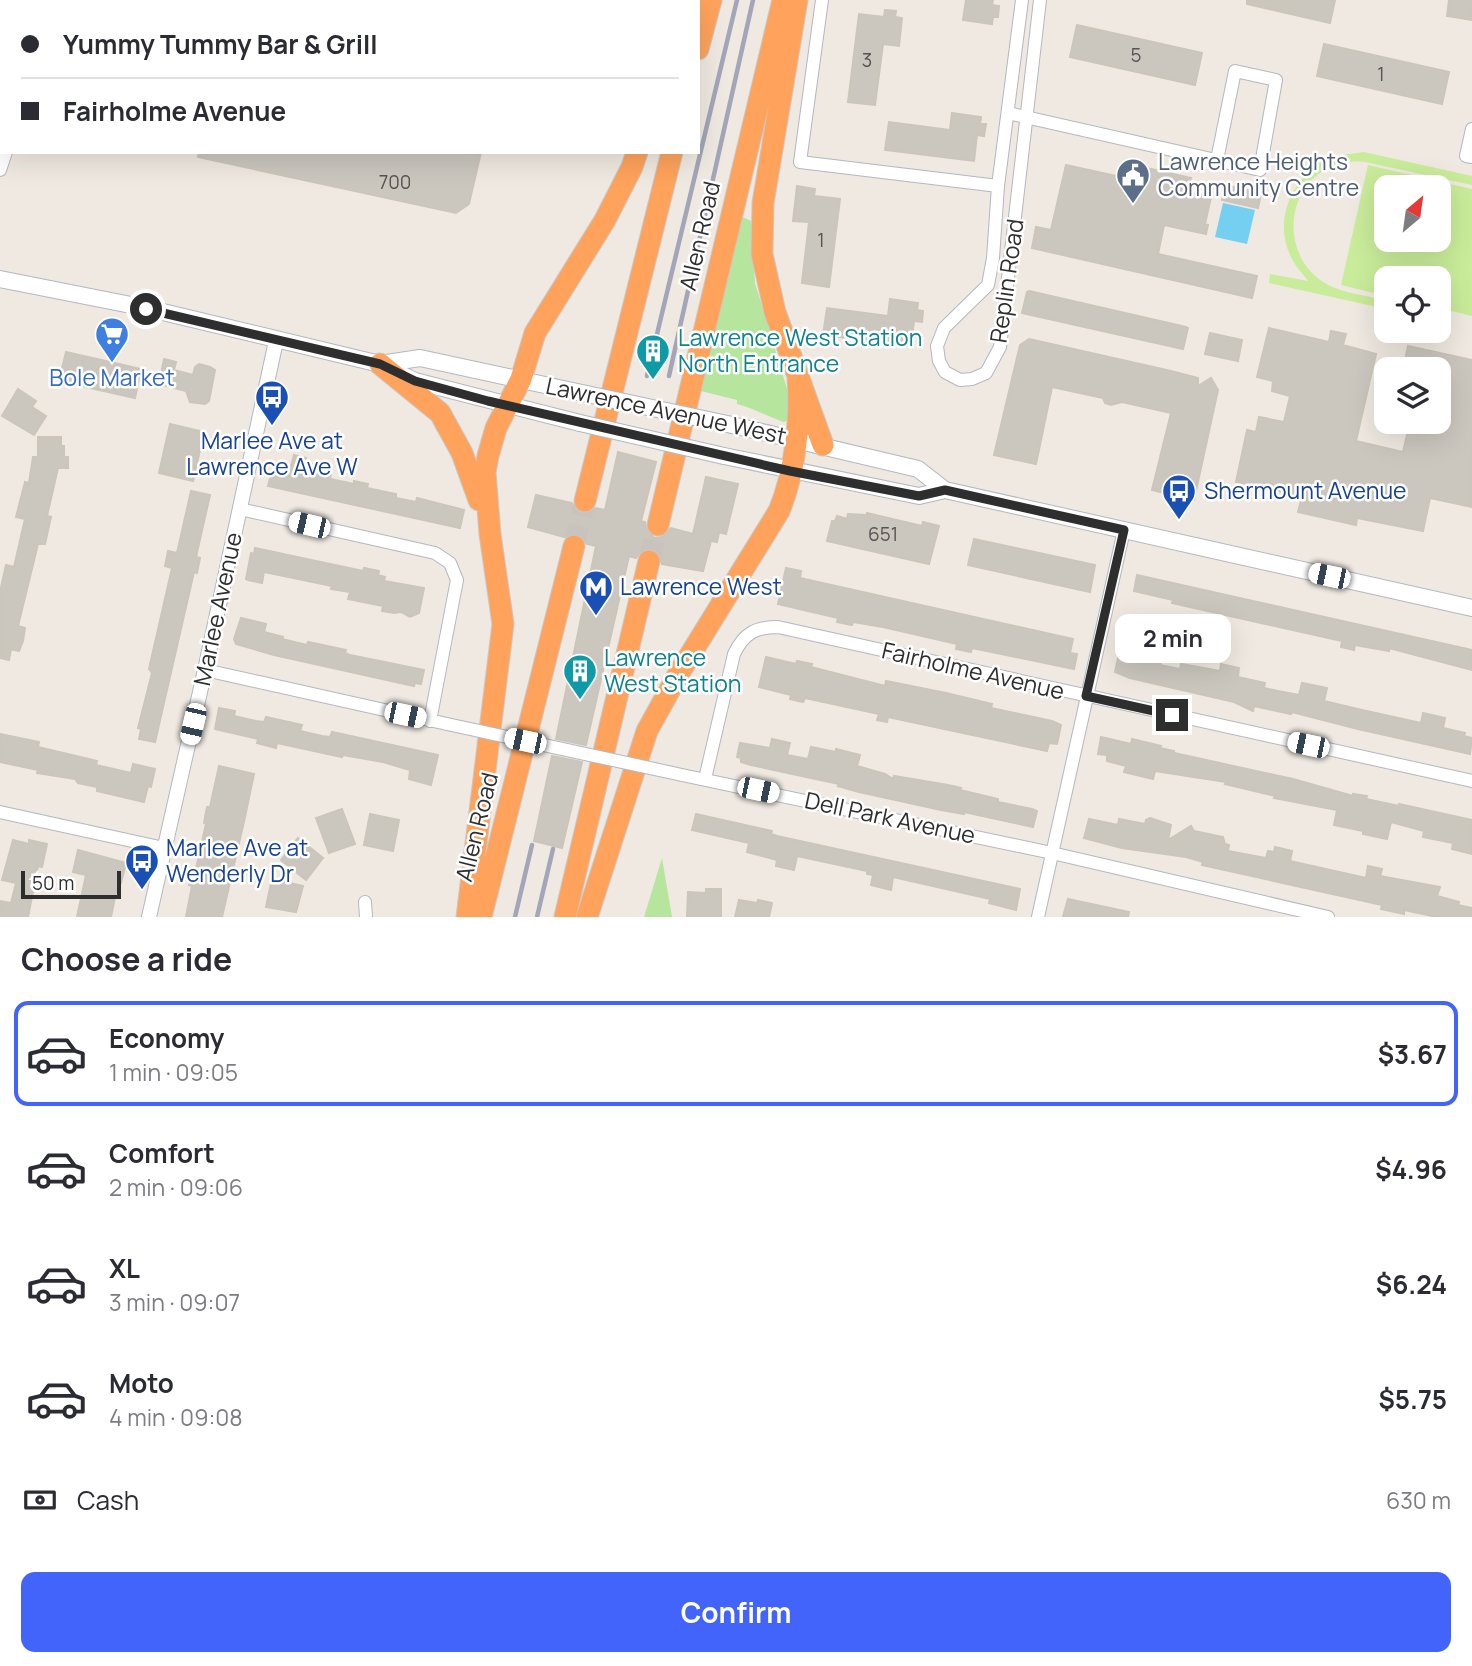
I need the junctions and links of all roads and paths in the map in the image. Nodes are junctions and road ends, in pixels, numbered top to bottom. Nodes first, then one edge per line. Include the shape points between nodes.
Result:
1 (710, 0) edge
2 (783, 0) edge
3 (797, 0) edge
4 (822, 0) edge
5 (1021, 0) edge
6 (1040, 0) edge
7 (700, 41) edge
8 (1008, 113) junction
9 (1028, 116) junction
10 (1472, 129) edge
11 (635, 154) edge
12 (672, 154) edge
13 (1472, 158) edge
14 (1217, 160) junction
15 (998, 186) junction
16 (0, 279) edge
17 (276, 341) junction
18 (380, 364) junction
19 (521, 379) junction
20 (798, 379) junction
21 (508, 406) junction
22 (795, 440) junction
23 (823, 445) junction
24 (790, 471) junction
25 (945, 490) junction
26 (585, 501) tunnel mouth
27 (240, 509) junction
28 (657, 525) tunnel mouth
29 (1124, 530) junction
30 (490, 534) junction
31 (574, 546) tunnel mouth
32 (649, 561) tunnel mouth
33 (1472, 608) edge
34 (205, 670) junction
35 (1086, 696) junction
36 (430, 720) junction
37 (705, 779) junction
38 (1472, 781) edge
39 (0, 812) edge
40 (164, 848) junction
41 (1052, 853) junction
42 (365, 902) dead end
43 (149, 917) edge
44 (366, 917) edge
45 (467, 917) edge
46 (481, 917) edge
47 (565, 917) edge
48 (587, 917) edge
49 (1038, 917) edge
50 (1328, 917) edge

1 - 7 highway
2 - 28 highway, Allen Road
3 - 20 highway via 763,203 762,254 775,312
4 - 15 street via 800,162
5 - 8 street, Replin Road
6 - 9 street, Replin Road
8 - 9 street
8 - 15 street, Replin Road
9 - 14 street
9 - 15 street, Replin Road via 1000,346 986,373 960,380 945,372 937,346 944,328 988,285
10 - 13 street via 1466,156
11 - 19 highway via 605,220 535,333
12 - 26 highway, Allen Road
14 - 14 street via 1260,170 1276,80 1235,71
16 - 17 main road, Lawrence Avenue West
17 - 18 main road, Lawrence Avenue West
17 - 27 street, Marlee Avenue
18 - 19 main road, Lawrence Avenue West via 420,358
18 - 21 main road, Lawrence Avenue West via 415,381
18 - 30 highway via 440,413 453,433
19 - 21 highway
19 - 22 main road, Lawrence Avenue West, bridge
20 - 22 highway
20 - 23 highway
21 - 24 main road, Lawrence Avenue West, bridge
21 - 30 highway via 491,441 485,472
22 - 23 main road, Lawrence Avenue West
22 - 24 highway
23 - 25 main road, Lawrence Avenue West via 918,469
24 - 25 main road, Lawrence Avenue West via 919,496
24 - 48 highway via 779,511 648,731
25 - 29 main road, Lawrence Avenue West
27 - 34 street, Marlee Avenue
27 - 36 street via 435,553 450,563 457,580
29 - 33 main road, Lawrence Avenue West
29 - 35 street
30 - 45 highway via 503,624
31 - 46 highway, Allen Road
32 - 47 highway
34 - 36 street, Dell Park Avenue
34 - 40 street, Marlee Avenue
35 - 37 street, Fairholme Avenue via 762,627 750,631 734,654
35 - 38 street, Fairholme Avenue
35 - 41 street
36 - 37 street, Dell Park Avenue, bridge
37 - 41 street, Dell Park Avenue
39 - 40 street
40 - 43 street, Marlee Avenue
41 - 49 street
41 - 50 street, Dell Park Avenue
42 - 44 street

